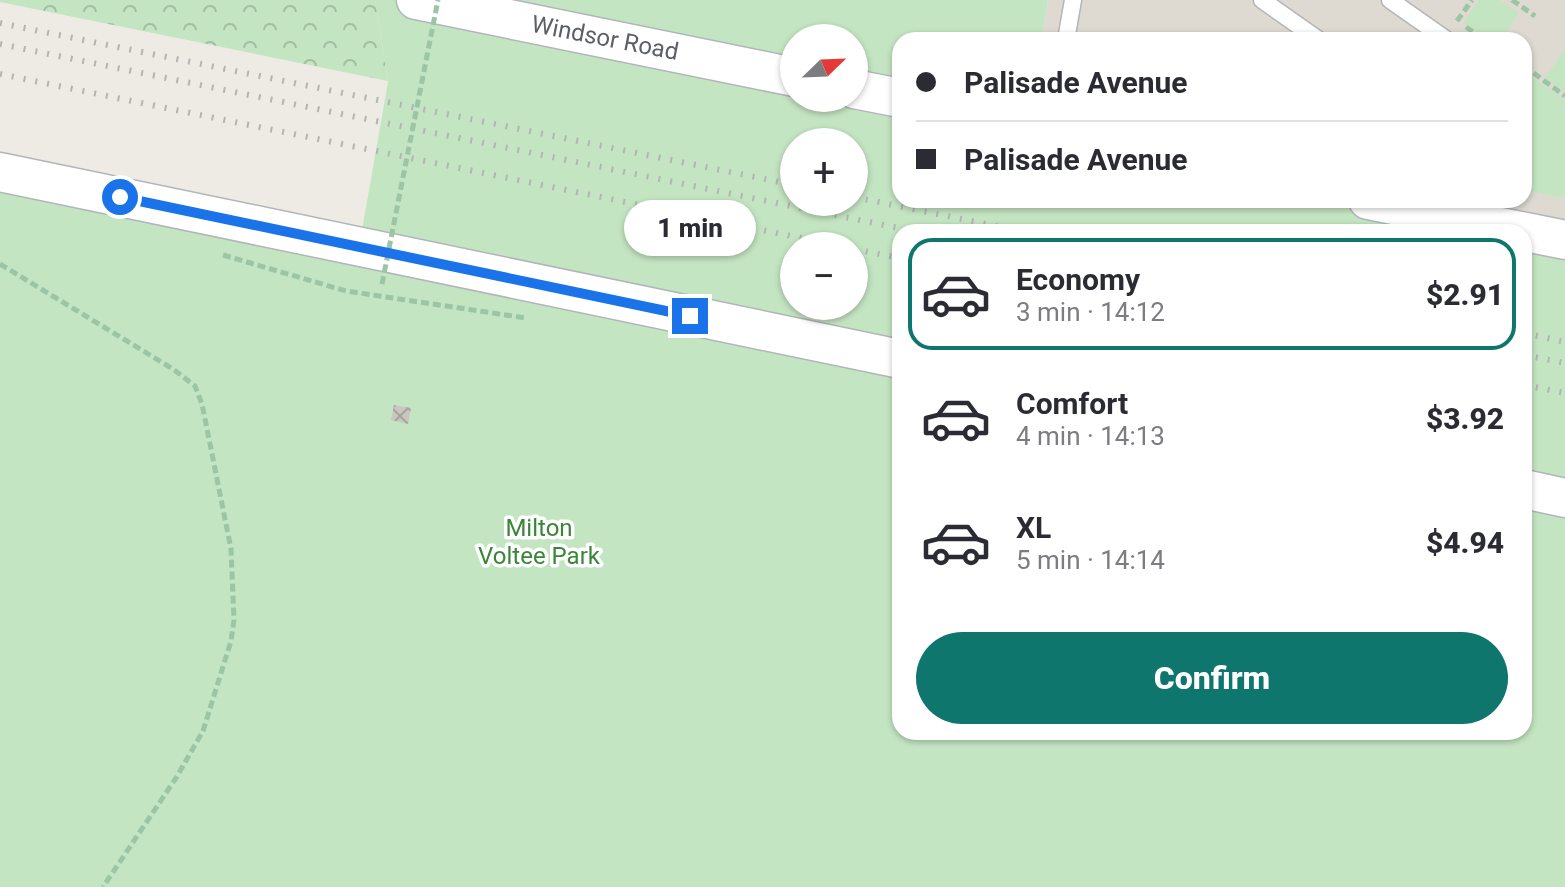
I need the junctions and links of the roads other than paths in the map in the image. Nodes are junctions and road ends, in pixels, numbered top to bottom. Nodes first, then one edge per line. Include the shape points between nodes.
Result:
1 (416, 0) edge
2 (1073, 0) edge
3 (1262, 0) edge
4 (1390, 0) edge
5 (1067, 32) edge
6 (1308, 32) edge
7 (1436, 32) edge
8 (780, 74) edge
9 (868, 92) edge
10 (892, 96) edge
11 (0, 172) edge
12 (1437, 208) edge
13 (1501, 224) edge
14 (1532, 232) edge
15 (1565, 240) edge
16 (892, 357) edge
17 (1532, 491) edge
18 (1565, 498) edge

1 - 8 street, Windsor Road
2 - 5 lane
3 - 6 lane
4 - 7 lane
9 - 10 street
11 - 16 street
12 - 13 street
14 - 15 street
17 - 18 street

